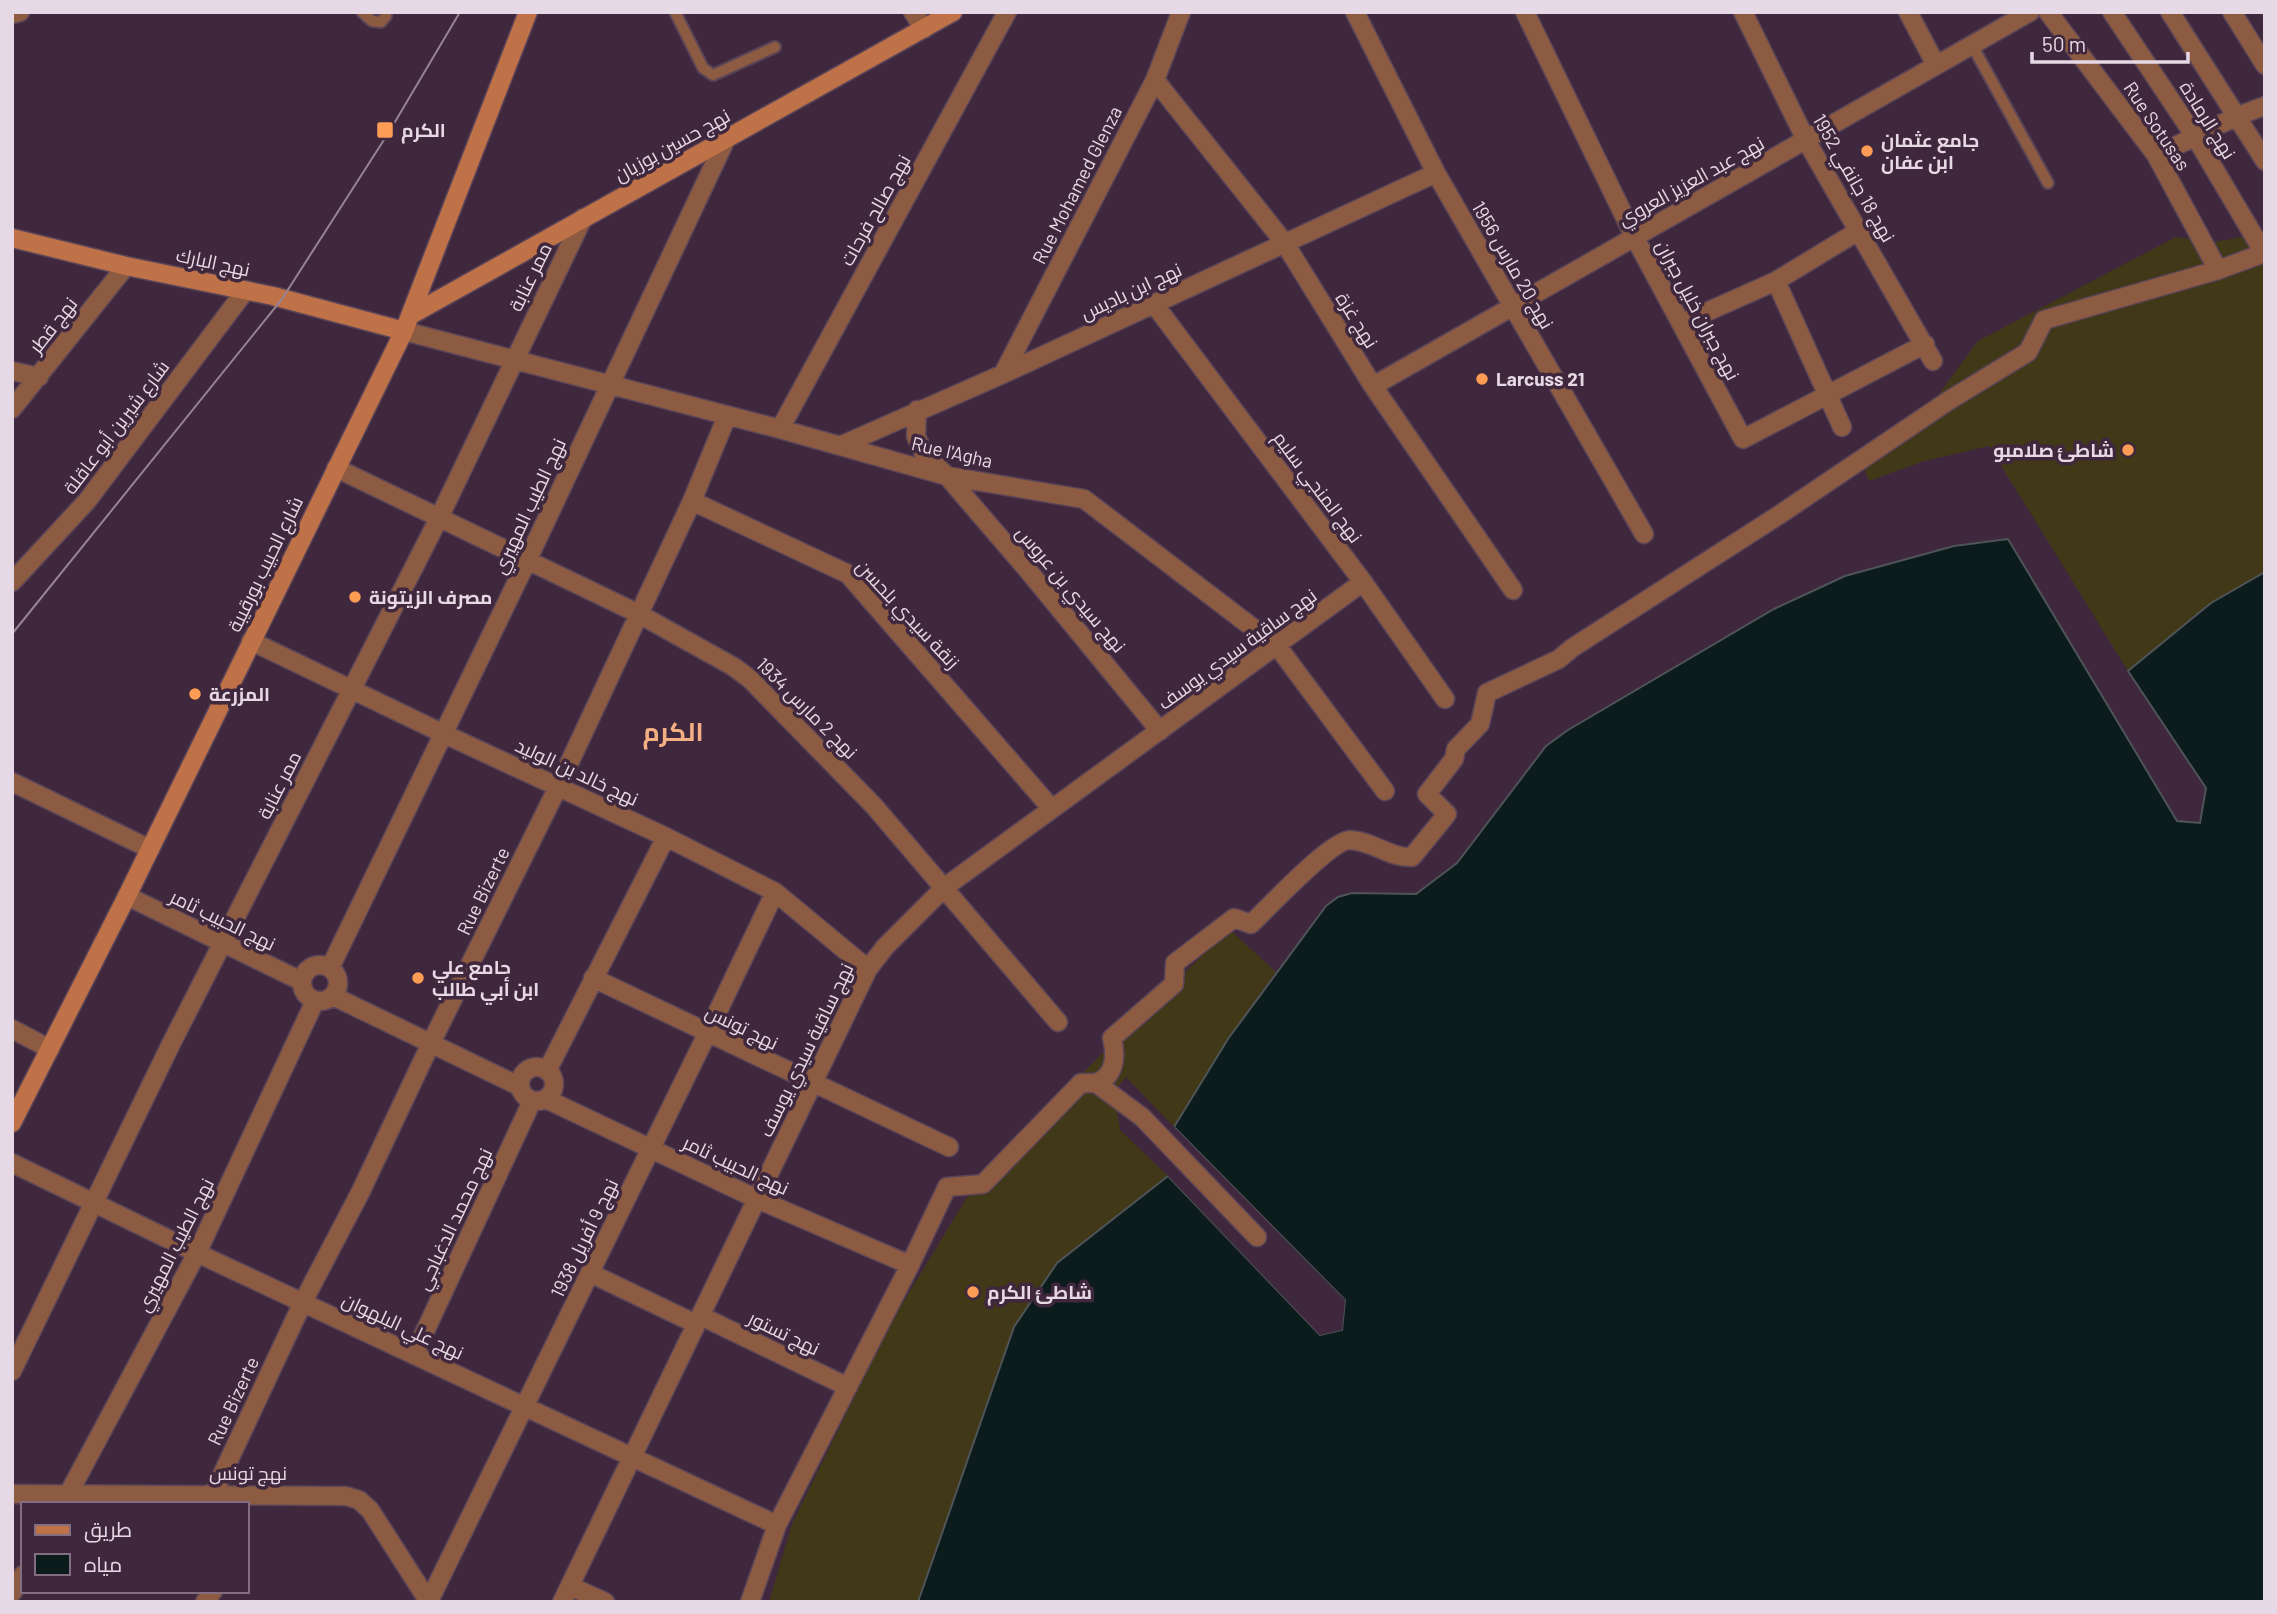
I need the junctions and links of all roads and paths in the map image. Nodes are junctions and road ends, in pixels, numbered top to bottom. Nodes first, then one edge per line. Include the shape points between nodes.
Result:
1 (20, 12) edge
2 (362, 12) edge
3 (386, 12) edge
4 (528, 12) edge
5 (675, 12) edge
6 (912, 12) edge
7 (953, 12) edge
8 (1007, 12) edge
9 (1181, 12) edge
10 (1355, 12) edge
11 (1525, 12) edge
12 (1743, 12) edge
13 (1908, 12) edge
14 (2030, 12) edge
15 (2048, 12) edge
16 (2112, 12) edge
17 (2170, 12) edge
18 (2232, 12) edge
19 (12, 14) edge
20 (924, 29) junction
21 (1972, 45) junction
22 (775, 47) dead end
23 (1936, 65) junction
24 (2265, 65) edge
25 (1155, 80) junction
26 (2265, 106) edge
27 (2235, 116) junction
28 (727, 137) junction
29 (2196, 138) junction
30 (1806, 140) junction
31 (2156, 155) junction
32 (2265, 161) edge
33 (1436, 173) junction
34 (2048, 183) dead end
35 (583, 218) junction
36 (1860, 230) junction
37 (1634, 236) junction
38 (12, 238) edge
39 (1284, 242) junction
40 (2263, 253) edge
41 (126, 266) junction
42 (2218, 270) junction
43 (1776, 281) junction
44 (245, 290) junction
45 (1154, 304) junction
46 (1512, 305) junction
47 (408, 323) junction
48 (1682, 323) junction
49 (1925, 344) junction
50 (513, 359) junction
51 (1933, 361) dead end
52 (12, 371) edge
53 (1003, 374) junction
54 (39, 377) junction
55 (610, 384) junction
56 (1373, 386) junction
57 (1829, 395) junction
58 (12, 409) edge
59 (917, 410) junction
60 (727, 416) junction
61 (1842, 427) dead end
62 (780, 429) junction
63 (842, 445) junction
64 (336, 468) junction
65 (947, 476) junction
66 (692, 501) junction
67 (439, 519) junction
68 (1644, 534) dead end
69 (527, 561) junction
70 (12, 582) edge
71 (1363, 582) junction
72 (1513, 590) dead end
73 (639, 614) junction
74 (251, 642) junction
75 (1278, 647) junction
76 (352, 690) junction
77 (1445, 699) dead end
78 (1160, 731) junction
79 (442, 733) junction
80 (12, 782) edge
81 (558, 787) junction
82 (1385, 791) dead end
83 (1052, 809) junction
84 (666, 837) junction
85 (150, 849) junction
86 (945, 887) junction
87 (775, 892) junction
88 (127, 896) junction
89 (222, 944) junction
90 (330, 968) junction
91 (868, 969) junction
92 (593, 978) junction
93 (301, 981) junction
94 (333, 996) junction
95 (315, 1001) junction
96 (1058, 1022) dead end
97 (12, 1029) edge
98 (707, 1034) junction
99 (431, 1043) junction
100 (50, 1049) junction
101 (547, 1071) junction
102 (811, 1083) junction
103 (1096, 1083) junction
104 (519, 1086) junction
105 (539, 1100) junction
106 (12, 1123) edge
107 (949, 1147) dead end
108 (651, 1149) junction
109 (12, 1163) edge
110 (757, 1199) junction
111 (95, 1202) junction
112 (1257, 1237) dead end
113 (197, 1253) junction
114 (910, 1265) junction
115 (590, 1273) junction
116 (303, 1302) junction
117 (698, 1320) junction
118 (414, 1354) junction
119 (12, 1371) edge
120 (848, 1387) junction
121 (524, 1406) junction
122 (632, 1458) junction
123 (12, 1494) edge
124 (213, 1494) junction
125 (66, 1499) edge
126 (777, 1525) junction
127 (566, 1594) edge
128 (429, 1601) edge
129 (605, 1602) edge
130 (750, 1602) edge

1 - 19 street
2 - 3 lane via 381,22
4 - 47 main road, شارع الحبيب بورقيبة
5 - 22 lane via 703,68 713,75
6 - 20 street
7 - 20 main road, نهج حسين بوزيان
8 - 62 street, نهج صالح فرحات
9 - 25 street, Rue Mohamed Glenza
10 - 33 street, نهج 20 مارس 1956
11 - 37 street, نهج جبران خليل جبران
12 - 30 street, نهج 18 جانفي 1952
13 - 23 street
14 - 21 street, نهج عبد العزيز العروي
15 - 31 street, Rue Sotusas
16 - 29 street, نهج الرمادة
17 - 27 street
18 - 24 street
20 - 28 main road, نهج حسين بوزيان
21 - 23 street, نهج عبد العزيز العروي
21 - 34 lane
23 - 30 street, نهج عبد العزيز العروي
25 - 39 street, نهج غزة
25 - 53 street, Rue Mohamed Glenza
26 - 27 street
27 - 29 street
27 - 32 street
28 - 35 main road, نهج حسين بوزيان
28 - 55 street, نهج الطيب المهيري
29 - 31 street
29 - 40 street, نهج الرمادة
30 - 36 street, نهج 18 جانفي 1952
30 - 37 street, نهج عبد العزيز العروي
31 - 42 street, Rue Sotusas
33 - 39 street, نهج ابن باديس
33 - 46 street, نهج 20 مارس 1956
35 - 47 main road, نهج حسين بوزيان
35 - 50 street, ممر عنابة
36 - 43 street
36 - 49 street, نهج 18 جانفي 1952
37 - 46 street, نهج عبد العزيز العروي
37 - 48 street, نهج جبران خليل جبران
38 - 41 main road, نهج البارك
39 - 45 street, نهج ابن باديس
39 - 56 street, نهج غزة
40 - 42 street
41 - 44 main road, نهج البارك
41 - 54 street, نهج قطر
42 - 103 street via 2043,320 2028,352 1559,659 1488,693 1480,724 1456,748 1454,760 1427,794 1447,814 1412,857 1399,858 1365,842 1346,840 1325,853 1251,924 1234,918 1175,963 1174,984 1113,1037 1114,1064
43 - 48 street
43 - 57 street
44 - 47 main road, نهج البارك
44 - 70 street, شارع شيرين أبو عاقلة via 86,501
45 - 53 street, نهج ابن باديس
45 - 71 street, نهج المنجي سليم
46 - 56 street, نهج عبد العزيز العروي
46 - 68 street, نهج 20 مارس 1956
47 - 50 street, Rue l'Agha
47 - 64 main road, شارع الحبيب بورقيبة
48 - 57 street, نهج جبران خليل جبران via 1744,439
49 - 51 street, نهج 18 جانفي 1952
49 - 57 street
50 - 55 street, Rue l'Agha
50 - 67 street, ممر عنابة
52 - 54 street
53 - 59 street, نهج ابن باديس
54 - 58 street, نهج قطر
55 - 60 street, Rue l'Agha
55 - 69 street, نهج الطيب المهيري
56 - 72 street, نهج غزة
57 - 61 street
59 - 63 street, نهج ابن باديس
59 - 65 street, نهج سيدي بن عروس via 919,446
60 - 62 street, Rue l'Agha
60 - 66 street, Rue Bizerte
62 - 63 street, Rue l'Agha
63 - 65 street, Rue l'Agha
64 - 67 street, نهج 2 مارس 1934
64 - 74 main road, شارع الحبيب بورقيبة
65 - 75 street, Rue l'Agha via 1084,499
65 - 78 street, نهج سيدي بن عروس
66 - 73 street, Rue Bizerte
66 - 83 street, زنقة سيدي بلحسن via 848,574
67 - 69 street, نهج 2 مارس 1934
67 - 76 street, ممر عنابة
69 - 73 street, نهج 2 مارس 1934
69 - 79 street, نهج الطيب المهيري
71 - 75 street, نهج ساقية سيدي يوسف
71 - 77 street, نهج المنجي سليم
73 - 81 street, Rue Bizerte
73 - 86 street, نهج 2 مارس 1934 via 750,679 874,806
74 - 76 street, نهج خالد بن الوليد
74 - 85 main road, شارع الحبيب بورقيبة
75 - 78 street, نهج ساقية سيدي يوسف
75 - 82 street, Rue l'Agha
76 - 79 street, نهج خالد بن الوليد
76 - 89 street, ممر عنابة
78 - 83 street, نهج ساقية سيدي يوسف
79 - 81 street, نهج خالد بن الوليد
79 - 90 street, نهج الطيب المهيري
80 - 85 street
81 - 84 street, نهج خالد بن الوليد
81 - 99 street, Rue Bizerte
83 - 86 street, نهج ساقية سيدي يوسف
84 - 87 street, نهج خالد بن الوليد
84 - 92 street
85 - 88 main road, شارع الحبيب بورقيبة
86 - 91 street, نهج ساقية سيدي يوسف
86 - 96 street, نهج 2 مارس 1934
87 - 91 street, نهج خالد بن الوليد
87 - 98 street, نهج 9 أفريل 1938
88 - 89 street, نهج الحبيب ثامر
88 - 100 main road, شارع الحبيب بورقيبة
89 - 93 street, نهج الحبيب ثامر
89 - 111 street, ممر عنابة
90 - 93 street via 312,967
90 - 94 street via 338,981
91 - 102 street, نهج ساقية سيدي يوسف
92 - 98 street, نهج تونس
92 - 101 street
93 - 95 street via 303,992
94 - 95 street
94 - 99 street
95 - 113 street, نهج الطيب المهيري
97 - 100 street
98 - 102 street, نهج تونس
98 - 108 street, نهج 9 أفريل 1938
99 - 104 street
99 - 116 street, Rue Bizerte
100 - 106 main road, شارع الحبيب بورقيبة
101 - 104 street via 528,1069
101 - 105 street via 554,1085
102 - 107 street, نهج تونس
102 - 110 street, نهج ساقية سيدي يوسف
103 - 112 street via 1142,1117
103 - 114 street via 1081,1083 987,1181 947,1188
104 - 105 street via 523,1096
105 - 108 street, نهج الحبيب ثامر
105 - 118 street, نهج محمد الدغباجي
108 - 110 street, نهج الحبيب ثامر
108 - 115 street, نهج 9 أفريل 1938
109 - 111 street, نهج علي البلهوان
110 - 114 street, نهج الحبيب ثامر
110 - 117 street, نهج ساقية سيدي يوسف
111 - 113 street, نهج علي البلهوان
111 - 119 street, ممر عنابة
113 - 116 street, نهج علي البلهوان
113 - 125 street, نهج الطيب المهيري
114 - 120 street
115 - 117 street, نهج تستور
115 - 121 street, نهج 9 أفريل 1938
116 - 118 street, نهج علي البلهوان
116 - 124 street, Rue Bizerte
117 - 120 street, نهج تستور
117 - 122 street, نهج ساقية سيدي يوسف
118 - 121 street, نهج علي البلهوان
120 - 126 street
121 - 122 street, نهج علي البلهوان
121 - 128 street, نهج 9 أفريل 1938
122 - 126 street, نهج علي البلهوان
122 - 127 street, نهج ساقية سيدي يوسف
123 - 125 street, نهج تونس
124 - 125 street, نهج تونس
124 - 128 street, نهج تونس via 332,1494 359,1500
126 - 130 street
127 - 129 street

